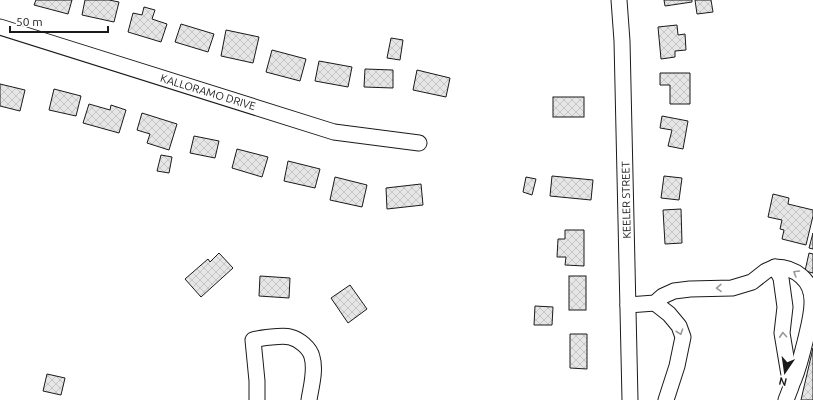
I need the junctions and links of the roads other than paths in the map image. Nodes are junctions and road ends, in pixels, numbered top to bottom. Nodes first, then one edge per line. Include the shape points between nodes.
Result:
1 (619, 0) edge
2 (0, 27) edge
3 (419, 143) dead end
4 (775, 267) junction
5 (656, 303) junction
6 (628, 305) junction
7 (788, 393) edge
8 (257, 400) edge
9 (309, 400) edge
10 (630, 400) edge
11 (666, 400) edge

1 - 6 street, KEELER STREET
2 - 3 street, KALLORAMO DRIVE via 334,132
4 -> 5 street via 752,282 740,286 674,291
7 -> 4 street via 782,333 785,307 781,278
7 -> 4 street via 797,371 812,298 801,275 786,267
5 - 6 street
5 -> 11 street via 679,326 683,337
6 - 10 street, KEELER STREET
8 - 9 street via 253,340 289,336 309,350 312,357

